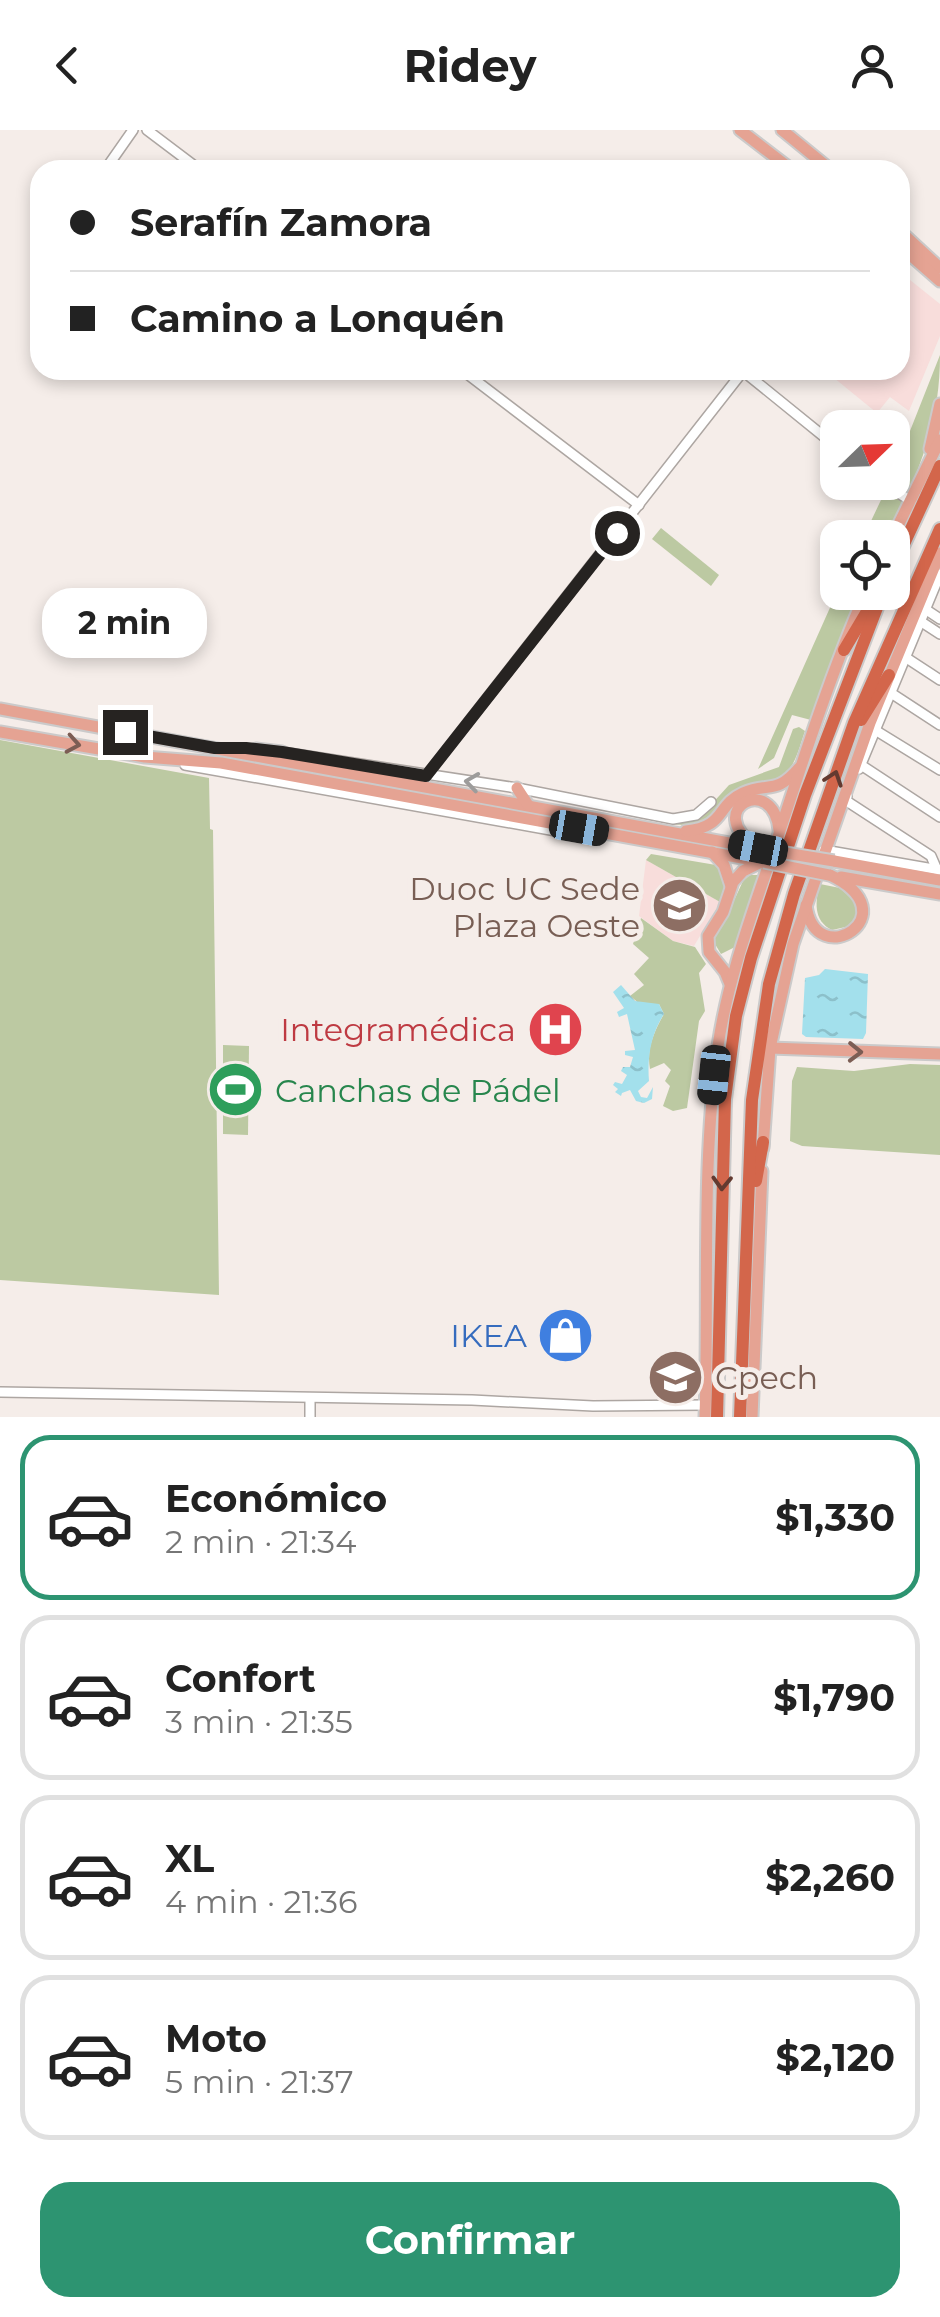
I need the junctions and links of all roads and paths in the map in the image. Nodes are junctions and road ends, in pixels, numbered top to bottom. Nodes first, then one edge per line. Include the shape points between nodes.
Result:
1 (133, 130) edge
2 (147, 130) edge
3 (740, 130) edge
4 (782, 130) edge
5 (112, 160) edge
6 (187, 160) edge
7 (779, 160) edge
8 (819, 160) edge
9 (910, 245) edge
10 (910, 247) edge
11 (910, 248) edge
12 (940, 252) edge
13 (940, 268) edge
14 (940, 282) edge
15 (475, 380) edge
16 (736, 380) edge
17 (754, 380) edge
18 (940, 404) edge
19 (820, 433) edge
20 (940, 440) edge
21 (940, 466) edge
22 (923, 476) junction
23 (912, 501) joint
24 (639, 505) junction
25 (902, 520) edge
26 (940, 529) edge
27 (910, 530) edge
28 (940, 553) edge
29 (940, 576) edge
30 (925, 609) junction
31 (859, 610) edge
32 (869, 610) edge
33 (873, 610) edge
34 (940, 619) edge
35 (920, 621) junction
36 (940, 634) edge
37 (844, 650) junction
38 (904, 657) junction
39 (889, 675) junction
40 (940, 680) edge
41 (890, 693) junction
42 (0, 709) edge
43 (940, 724) edge
44 (875, 730) junction
45 (0, 732) edge
46 (846, 744) junction
47 (215, 748) junction
48 (282, 752) joint
49 (146, 757) junction
50 (802, 765) junction
51 (861, 765) junction
52 (940, 770) edge
53 (426, 776) junction
54 (517, 788) junction
55 (845, 800) junction
56 (711, 802) dead end
57 (528, 805) junction
58 (940, 816) edge
59 (835, 817) junction
60 (556, 830) joint
61 (671, 832) junction
62 (779, 832) junction
63 (614, 834) junction
64 (824, 850) junction
65 (712, 852) junction
66 (763, 856) junction
67 (939, 874) edge
68 (830, 875) junction
69 (730, 886) junction
70 (940, 894) edge
71 (806, 901) junction
72 (740, 952) junction
73 (713, 959) junction
74 (730, 984) junction
75 (770, 1048) junction
76 (940, 1054) edge
77 (763, 1142) junction
78 (746, 1263) junction
79 (0, 1392) edge
80 (310, 1398) junction
81 (705, 1411) edge
82 (310, 1417) edge
83 (717, 1417) edge
84 (740, 1417) edge
85 (752, 1417) edge

1 - 5 street
2 - 6 street
3 - 7 main road
4 - 8 main road
9 - 12 main road
10 - 13 main road
11 - 14 main road
15 - 24 street
16 - 24 street
17 - 19 street
18 - 22 main road
20 - 22 main road
21 - 27 highway
22 - 23 main road
23 - 25 main road
24 - 53 street
26 - 46 highway
28 - 39 main road
29 - 30 street
30 - 34 street
30 - 35 street
31 - 37 main road
32 - 37 highway
33 -> 83 highway via 810,780 736,1016 725,1100
35 - 36 street
35 - 38 street
37 - 50 main road
38 - 40 street
38 - 41 street
39 - 46 highway
39 - 59 main road
41 - 43 street
41 - 44 street
42 - 47 main road
44 - 51 street
44 - 52 street
45 -> 49 main road
78 -> 46 highway via 752,1100 764,1010 785,922
47 - 48 main road
47 - 57 main road
48 - 53 street
49 - 60 street
49 - 63 main road via 221,762
50 - 61 main road via 780,785 735,798 710,825
50 - 62 main road
51 - 55 street
51 - 58 street
54 -> 53 street
54 - 56 street via 672,818 696,815
54 - 57 main road
55 - 59 main road
55 - 67 street via 931,856
57 - 61 main road
59 - 64 main road
60 - 63 main road
61 - 66 main road
62 - 66 main road via 768,803 754,799 735,814 735,826
62 - 72 main road
63 - 65 main road
64 - 67 street
64 - 71 main road
65 - 66 main road
65 - 69 main road
66 - 67 main road, bridge
66 - 68 main road, bridge
66 - 69 main road
68 - 70 main road
68 - 71 main road via 861,900 863,914 854,931 841,938 822,934 808,918
69 - 73 main road via 708,936
71 - 75 main road
72 - 73 main road
72 - 74 main road
73 - 74 main road
74 - 81 main road via 712,1100
75 -> 76 main road
75 - 77 main road
77 - 78 highway
77 - 85 main road
78 - 84 highway
79 - 80 street
80 - 81 street
80 - 82 street

